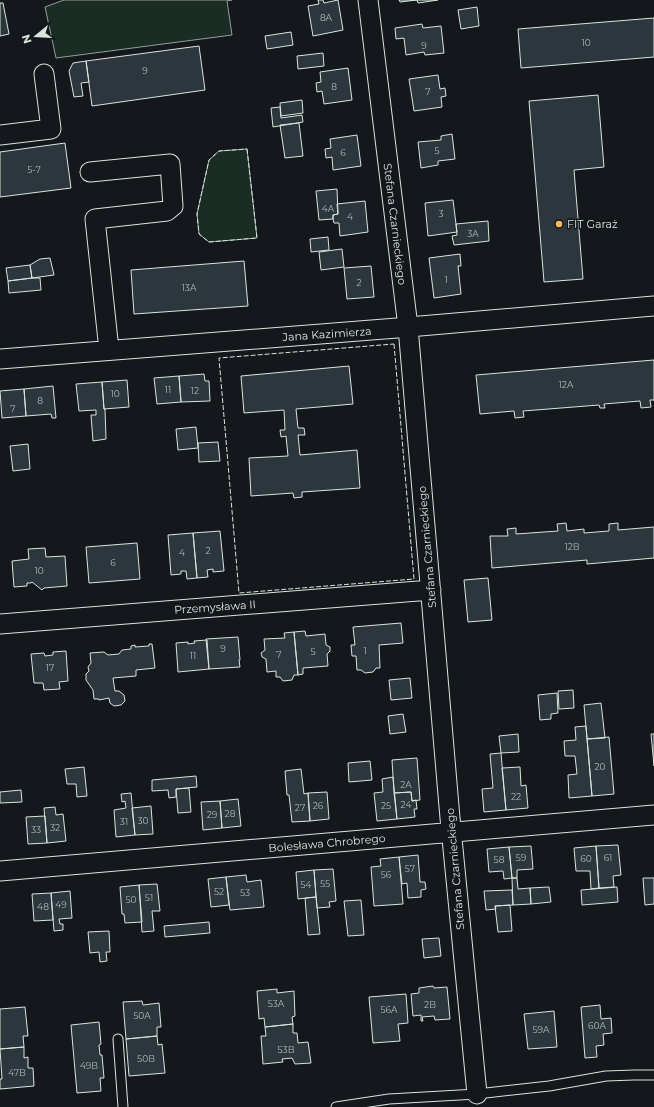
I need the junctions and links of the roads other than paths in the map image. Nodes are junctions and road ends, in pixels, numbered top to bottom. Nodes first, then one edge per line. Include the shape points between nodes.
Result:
1 (368, 0) edge
2 (44, 74) dead end
3 (0, 135) edge
4 (90, 172) dead end
5 (654, 306) edge
6 (408, 327) junction
7 (109, 350) junction
8 (0, 359) edge
9 (430, 590) junction
10 (0, 624) edge
11 (654, 815) edge
12 (452, 832) junction
13 (0, 871) edge
14 (118, 1039) dead end
15 (654, 1075) edge
16 (477, 1094) junction
17 (123, 1107) edge
18 (336, 1107) edge

1 - 6 street, Stefana Czarnieckiego
2 - 3 street via 51,129
4 - 7 street via 170,164 173,206 171,209 95,219
5 - 6 street, Jana Kazimierza
6 - 7 street, Jana Kazimierza
6 - 9 street, Stefana Czarnieckiego
7 - 8 street, Jana Kazimierza
9 - 10 street, Przemysława II
9 - 12 street, Stefana Czarnieckiego
11 - 12 street, Bolesława Chrobrego
12 - 13 street, Bolesława Chrobrego
12 - 16 street, Stefana Czarnieckiego
14 - 17 lane
15 - 16 lane via 606,1076 549,1086
16 - 18 lane via 389,1099

